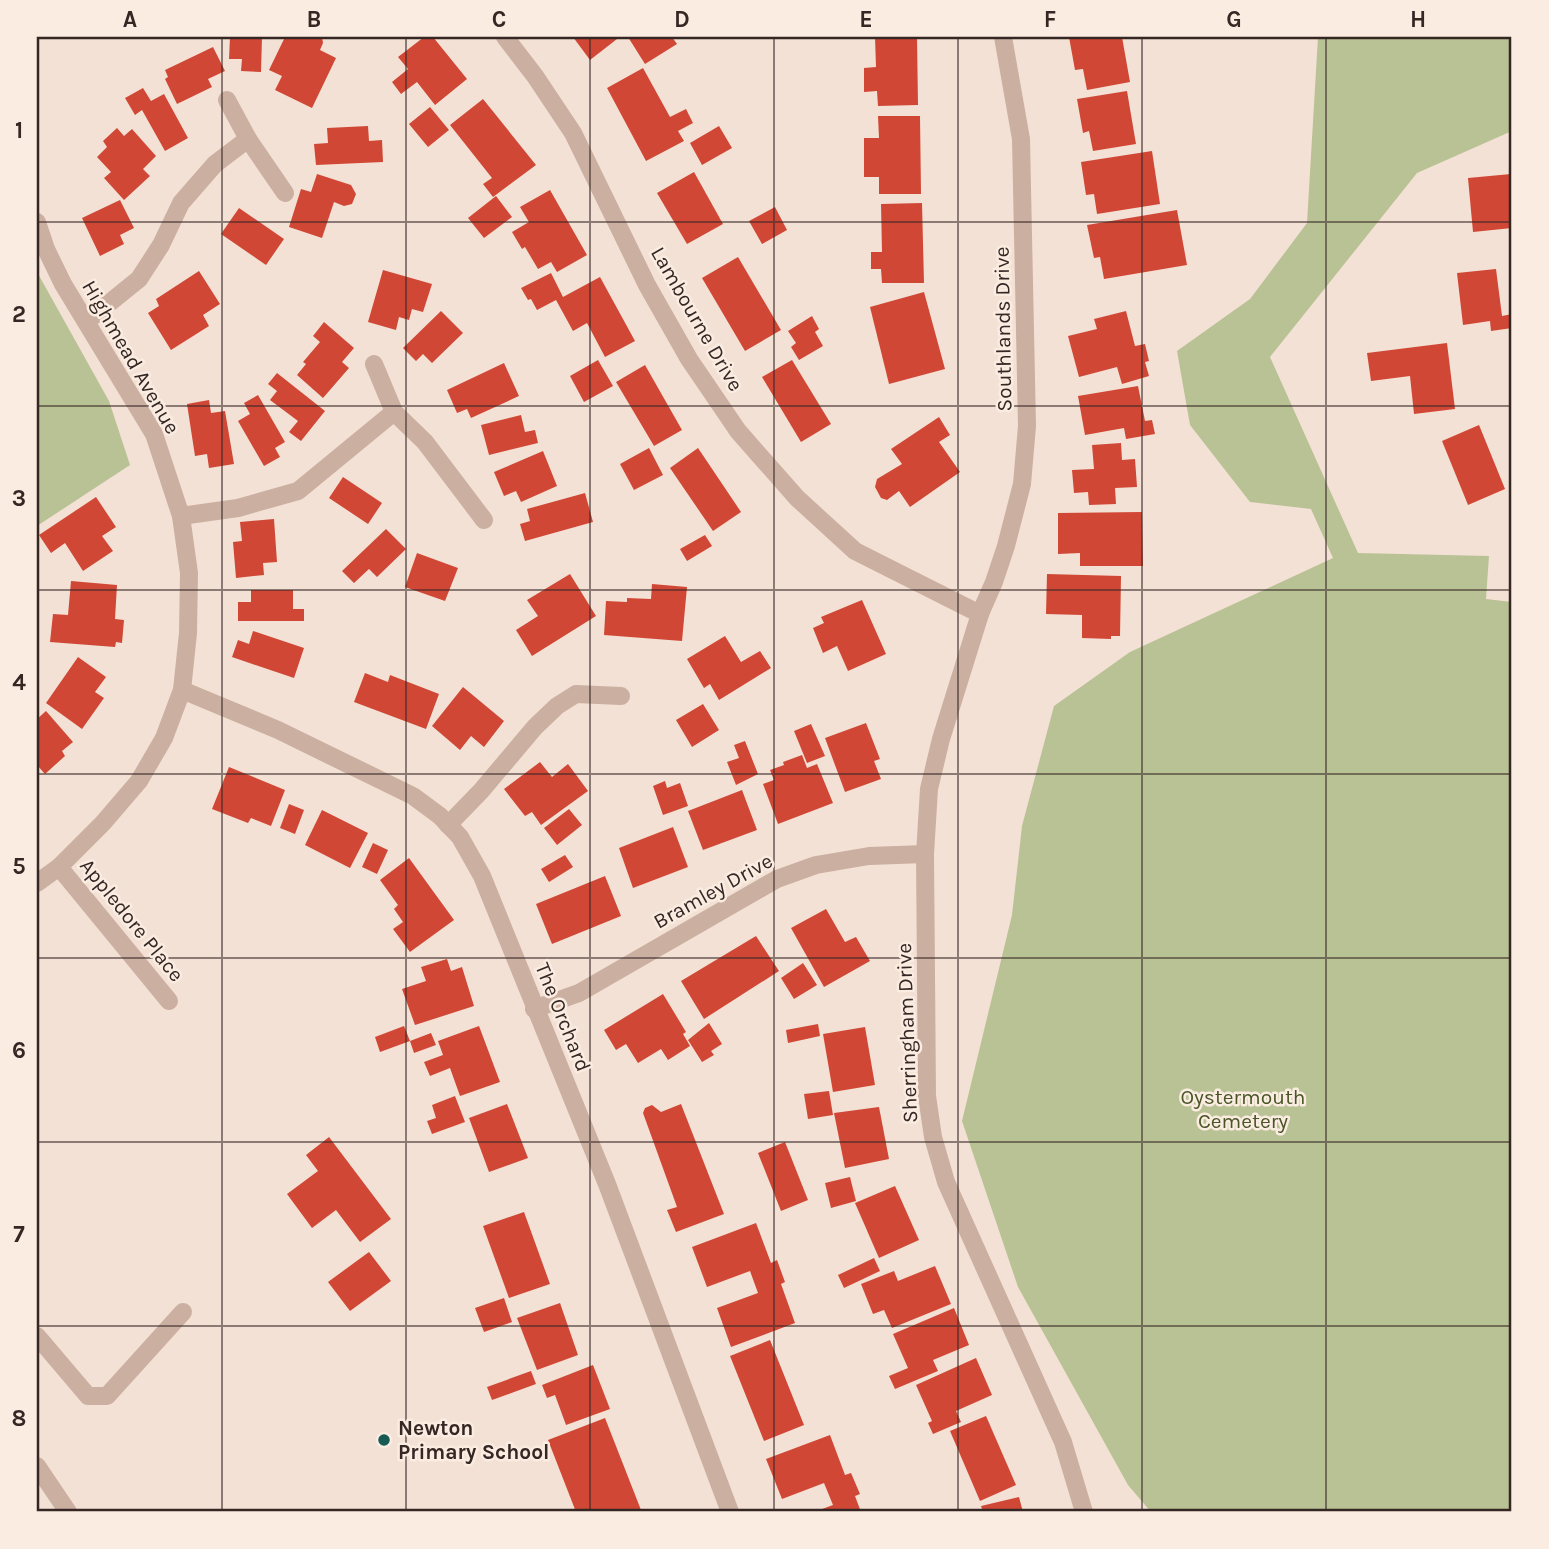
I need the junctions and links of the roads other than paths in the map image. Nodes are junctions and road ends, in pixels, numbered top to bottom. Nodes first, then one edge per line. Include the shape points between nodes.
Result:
1 (505, 37) edge
2 (1003, 37) edge
3 (227, 100) dead end
4 (248, 139) junction
5 (285, 193) dead end
6 (37, 222) edge
7 (87, 321) junction
8 (374, 364) dead end
9 (394, 412) junction
10 (181, 516) junction
11 (484, 520) dead end
12 (980, 614) junction
13 (182, 690) junction
14 (621, 696) dead end
15 (448, 825) junction
16 (925, 854) junction
17 (59, 867) junction
18 (37, 883) edge
19 (169, 1001) dead end
20 (534, 1009) junction
21 (183, 1312) dead end
22 (37, 1335) edge
23 (37, 1466) edge
24 (68, 1512) edge
25 (730, 1512) edge
26 (1084, 1512) edge

1 - 12 street, Lambourne Drive via 573,133 653,295 689,359 738,430 797,498 855,551
2 - 12 street, Southlands Drive via 1021,139 1027,426 1022,484 995,582
3 - 4 street
4 - 5 street
4 - 7 street via 215,164 181,203 139,279
6 - 7 street, Highmead Avenue via 63,284
7 - 10 street, Highmead Avenue via 154,434
8 - 9 street
9 - 10 street via 298,491 238,508
9 - 11 street via 425,442
10 - 13 street, Highmead Avenue via 189,573
12 - 16 street, Sherringham Drive via 929,789
13 - 15 street, The Orchard via 278,730 413,796
13 - 17 street, Highmead Avenue via 164,738 139,781
14 - 15 street via 576,694 558,706
15 - 20 street, The Orchard via 482,876
16 - 20 street, Bramley Drive via 869,856 816,865 777,879 579,993
16 - 26 street, Sherringham Drive via 927,1096 933,1137 946,1182 1063,1442
17 - 18 street, Highmead Avenue
17 - 19 street, Appledore Place
20 - 25 street, The Orchard via 607,1184
21 - 22 street via 107,1396 88,1396
23 - 24 street

